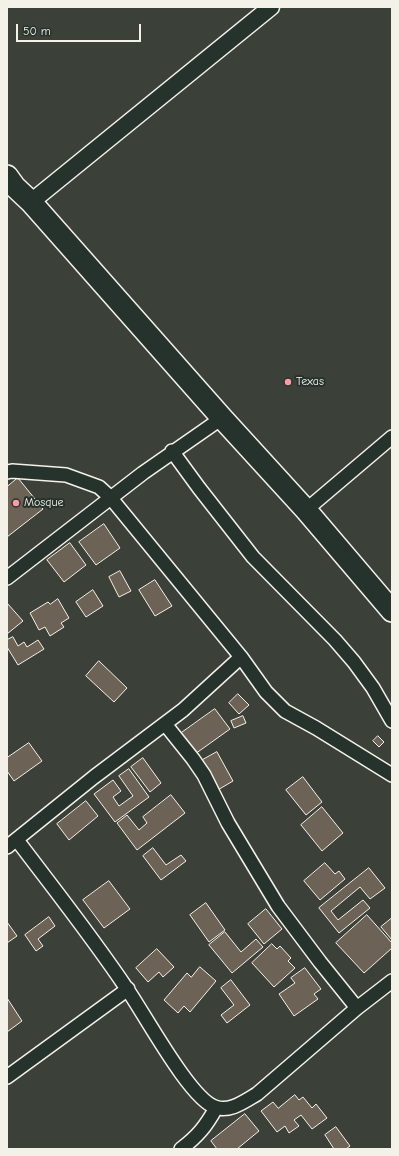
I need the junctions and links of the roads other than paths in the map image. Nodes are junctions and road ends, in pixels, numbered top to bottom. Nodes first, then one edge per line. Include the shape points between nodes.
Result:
1 (271, 7) edge
2 (10, 185) edge
3 (31, 202) junction
4 (222, 418) junction
5 (392, 437) edge
6 (172, 451) junction
7 (7, 472) edge
8 (110, 497) junction
9 (306, 510) junction
10 (7, 578) edge
11 (392, 611) edge
12 (240, 657) junction
13 (392, 721) edge
14 (165, 724) junction
15 (392, 775) edge
16 (12, 844) edge
17 (392, 981) edge
18 (128, 989) junction
19 (357, 1008) junction
20 (7, 1077) edge
21 (216, 1108) junction
22 (182, 1149) edge

1 - 3 street
2 - 3 highway
3 - 4 highway
4 - 6 street
4 - 9 highway
5 - 9 street
6 - 8 street
6 - 13 street via 253,557 336,640 354,662
7 - 8 street via 66,475 99,487
8 - 10 street
8 - 12 street
9 - 11 highway
12 - 14 street
12 - 15 street via 266,692 285,711
14 - 16 street via 94,777
14 - 19 street via 204,775 228,823 278,906
16 - 18 street
17 - 19 street
18 - 20 street
18 - 21 street via 152,1030 190,1084 202,1099
19 - 21 street via 257,1094 239,1105
21 - 22 street via 206,1125

